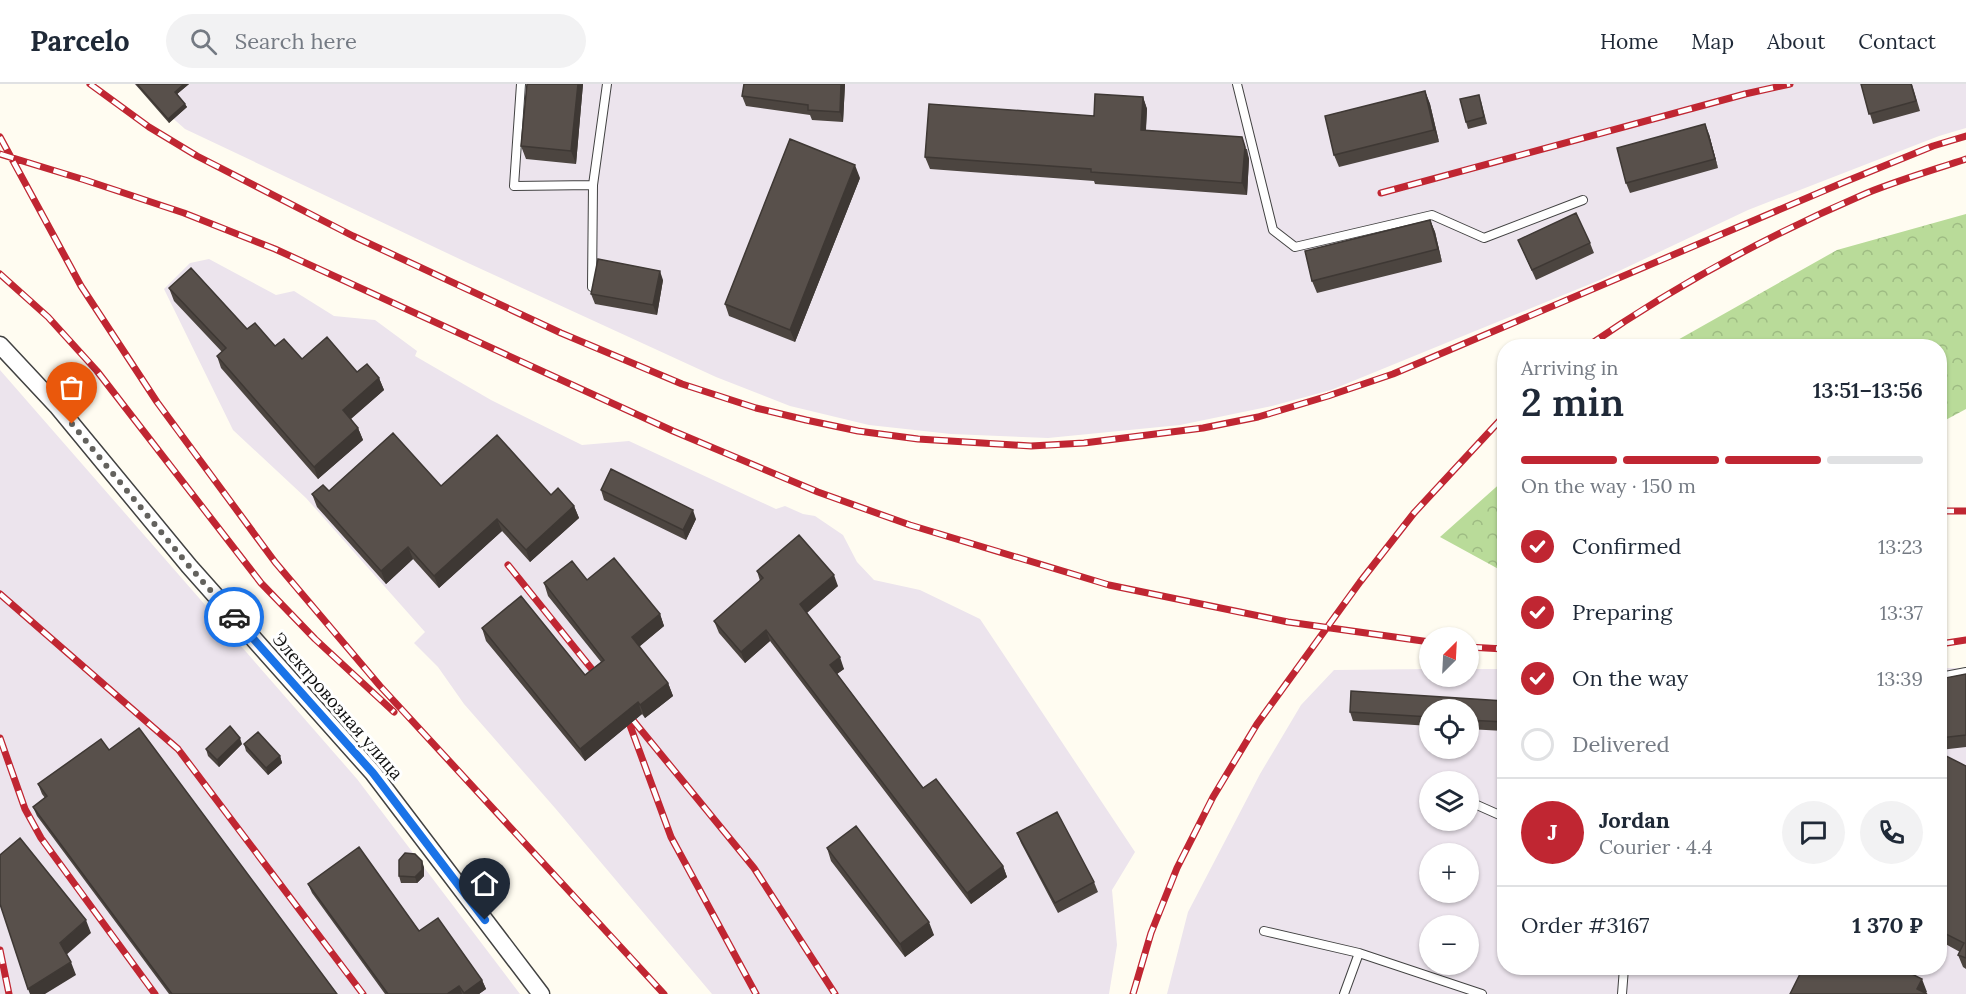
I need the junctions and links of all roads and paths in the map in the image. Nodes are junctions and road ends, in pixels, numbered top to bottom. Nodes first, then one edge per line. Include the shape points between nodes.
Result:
1 (521, 84) edge
2 (607, 84) edge
3 (1237, 84) edge
4 (593, 185) junction
5 (1583, 200) dead end
6 (591, 287) edge
7 (0, 345) edge
8 (1966, 672) edge
9 (1947, 676) edge
10 (1479, 806) edge
11 (1497, 814) edge
12 (1264, 931) dead end
13 (1359, 953) junction
14 (1623, 975) edge
15 (541, 994) edge
16 (1344, 994) edge
17 (1482, 994) edge
18 (1622, 994) edge

1 - 4 lane via 514,186
2 - 4 lane
3 - 5 lane via 1273,230 1294,247 1432,215 1484,238
4 - 6 lane
7 - 15 street, Электровозная улица via 373,773
8 - 9 lane
10 - 11 lane
12 - 13 lane
13 - 16 lane
13 - 17 lane
14 - 18 lane

